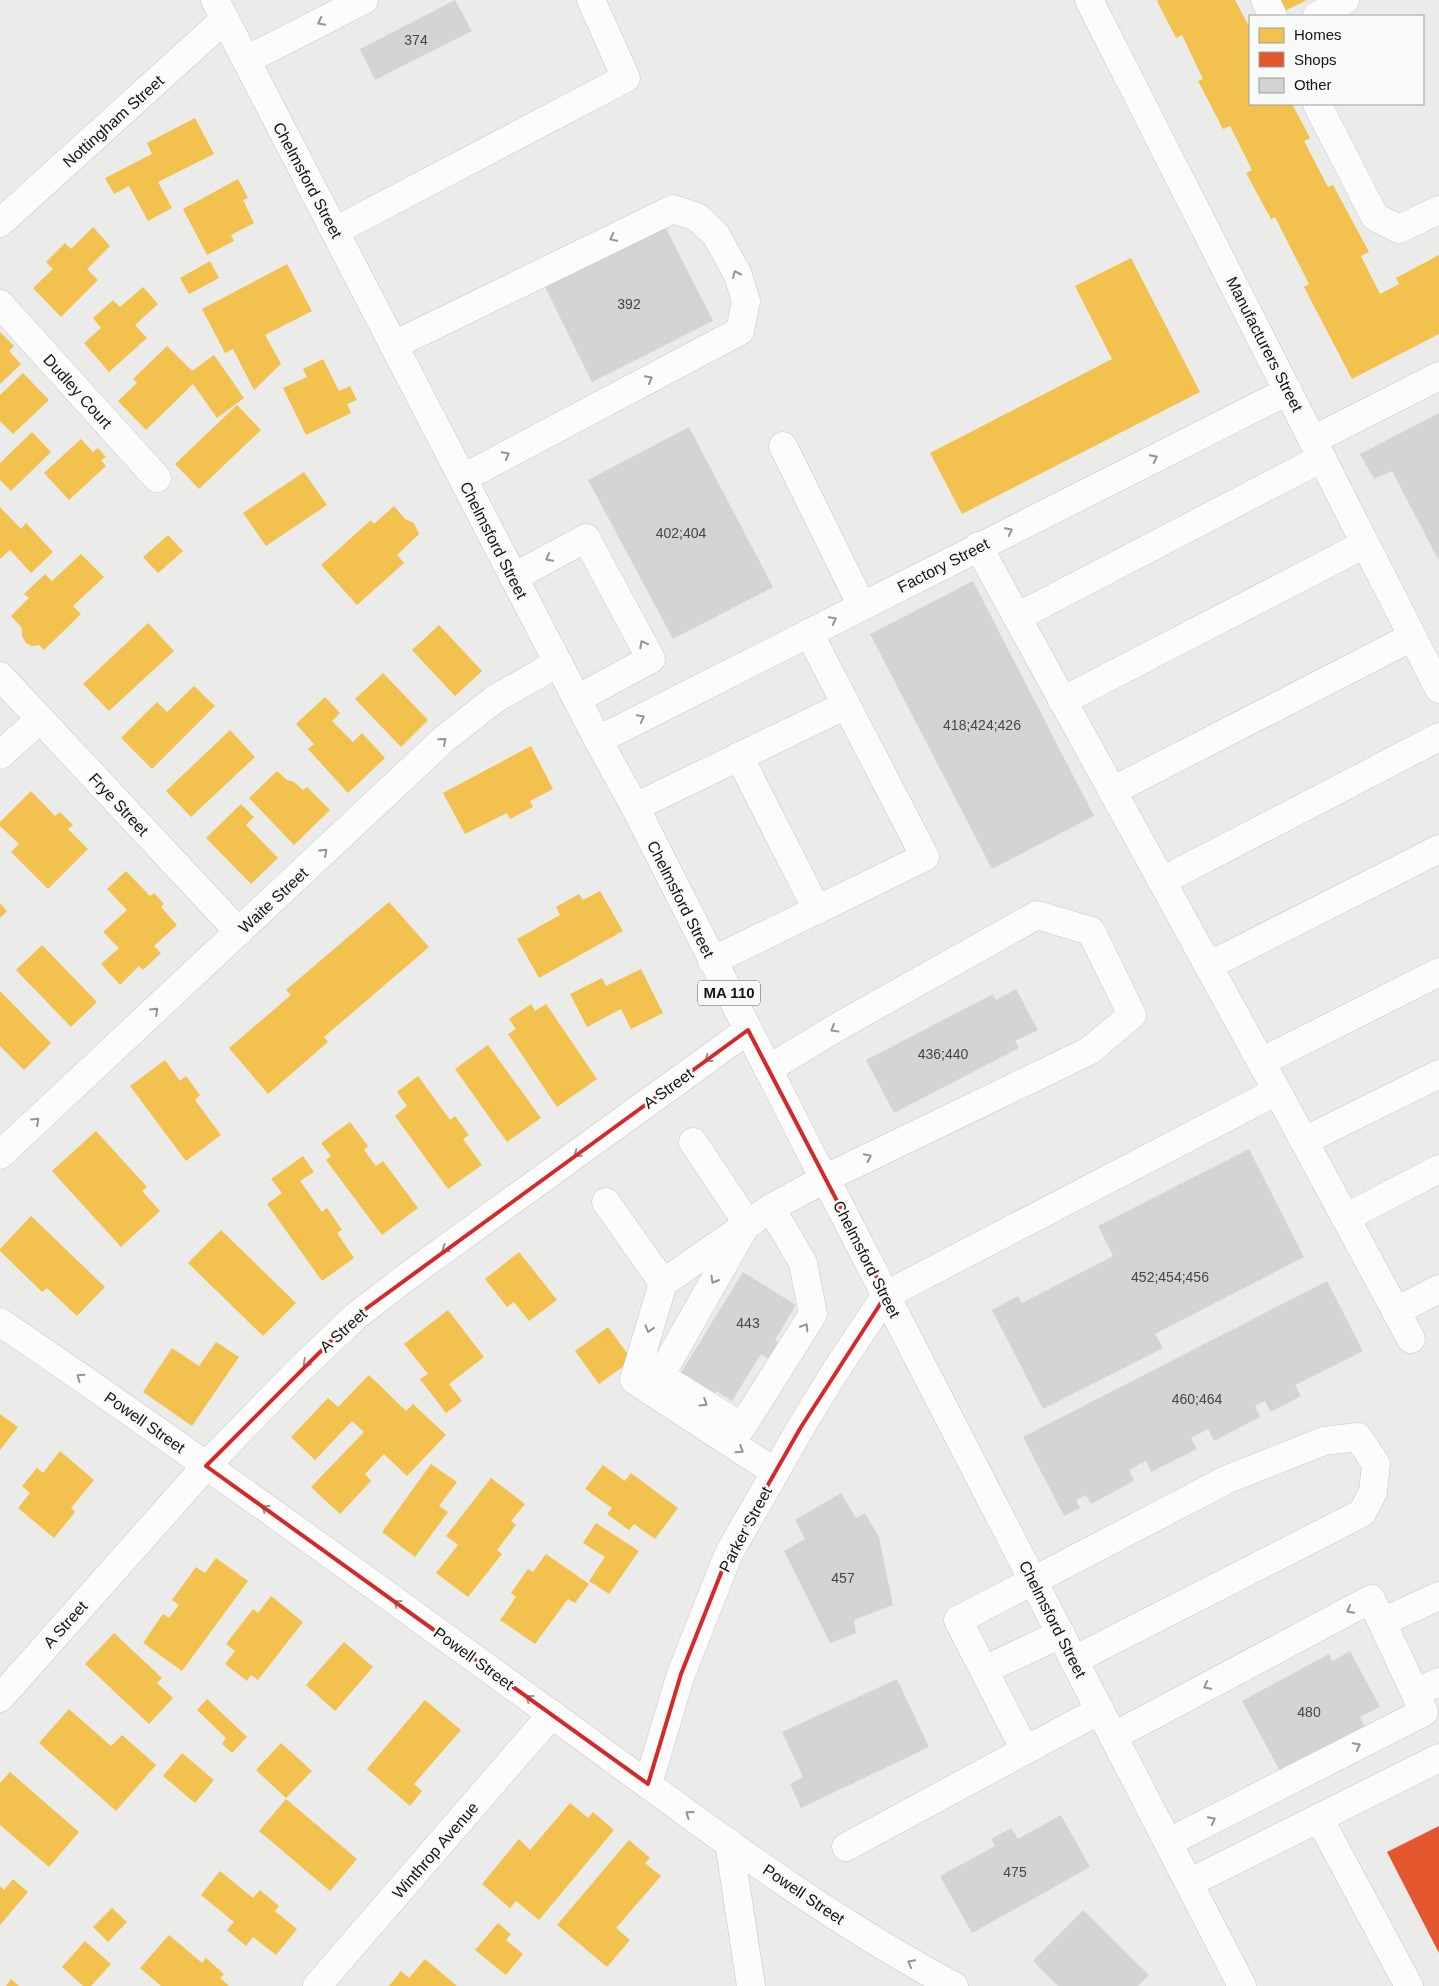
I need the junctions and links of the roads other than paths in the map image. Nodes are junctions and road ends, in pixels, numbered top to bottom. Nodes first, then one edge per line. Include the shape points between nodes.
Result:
1 (364, 0) edge
2 (591, 0) edge
3 (1089, 0) edge
4 (1265, 0) edge
5 (1345, 0) edge
6 (220, 10) edge
7 (1272, 15) edge
8 (1320, 15) edge
9 (246, 60) junction
10 (1318, 105) edge
11 (1439, 210) edge
12 (0, 223) edge
13 (335, 231) junction
14 (0, 304) edge
15 (394, 345) junction
16 (1439, 376) edge
17 (1288, 391) junction
18 (783, 446) dead end
19 (1317, 449) junction
20 (157, 478) dead end
21 (462, 478) junction
22 (1365, 544) junction
23 (978, 546) junction
24 (514, 577) junction
25 (862, 606) junction
26 (1017, 617) junction
27 (809, 632) junction
28 (1412, 637) junction
29 (558, 663) junction
30 (0, 676) edge
31 (1439, 689) edge
32 (577, 699) junction
33 (1062, 701) junction
34 (846, 704) junction
35 (40, 719) junction
36 (1439, 737) edge
37 (598, 740) junction
38 (0, 755) edge
39 (739, 756) junction
40 (1112, 791) junction
41 (635, 808) junction
42 (1439, 849) edge
43 (1162, 881) junction
44 (817, 910) junction
45 (239, 932) junction
46 (712, 961) junction
47 (1208, 966) junction
48 (1439, 972) edge
49 (748, 1030) junction
50 (1261, 1062) junction
51 (768, 1069) junction
52 (1439, 1074) edge
53 (1277, 1091) junction
54 (1304, 1141) junction
55 (693, 1142) dead end
56 (0, 1155) edge
57 (1439, 1169) edge
58 (824, 1179) junction
59 (606, 1202) dead end
60 (771, 1208) junction
61 (1345, 1218) junction
62 (747, 1223) junction
63 (663, 1283) junction
64 (1439, 1289) edge
65 (886, 1295) junction
66 (1396, 1311) junction
67 (0, 1322) edge
68 (1410, 1339) dead end
69 (206, 1466) junction
70 (775, 1472) junction
71 (1033, 1580) junction
72 (1439, 1596) edge
73 (1382, 1622) junction
74 (1061, 1634) junction
75 (1074, 1660) junction
76 (984, 1670) junction
77 (1427, 1688) edge
78 (0, 1698) edge
79 (1100, 1710) junction
80 (552, 1714) junction
81 (1114, 1736) junction
82 (1025, 1750) junction
83 (1439, 1758) edge
84 (648, 1784) junction
85 (1319, 1818) junction
86 (728, 1842) junction
87 (1169, 1842) junction
88 (846, 1847) dead end
89 (1189, 1883) junction
90 (317, 1986) edge
91 (751, 1986) edge
92 (954, 1986) edge
93 (1242, 1986) edge
94 (1409, 1986) edge

1 -> 9 street
2 - 13 street via 626,78
3 - 17 street, Manufacturers Street
4 - 7 street
5 - 8 street
6 - 9 street, Chelmsford Street / MA 110
6 - 12 street, Nottingham Street
9 - 13 street, Chelmsford Street / MA 110
10 - 11 street via 1375,217 1398,229
13 - 15 street, Chelmsford Street / MA 110
14 - 20 street, Dudley Court
15 - 21 street, Chelmsford Street / MA 110
21 -> 15 street via 740,331 746,302 738,275 716,235 697,217 673,209
16 - 19 street
17 - 19 street, Manufacturers Street
23 -> 17 street, Factory Street
18 - 25 street
19 - 22 street, Manufacturers Street
19 - 26 street
21 - 24 street, Chelmsford Street / MA 110
22 - 28 street, Manufacturers Street
22 - 33 street
23 - 25 street, Factory Street
23 - 26 street
24 - 29 street, Chelmsford Street / MA 110
32 -> 24 street via 651,659 586,538
27 -> 25 street, Factory Street
26 - 33 street
27 - 34 street
37 -> 27 street, Factory Street
28 - 31 street, Manufacturers Street
28 - 40 street
29 - 32 street, Chelmsford Street / MA 110
45 -> 29 street, Waite Street via 444,739 495,699
30 - 35 street, Frye Street
32 - 37 street, Chelmsford Street / MA 110
33 - 40 street
34 - 39 street
34 - 44 street via 925,857
35 - 38 street
35 - 45 street, Frye Street
36 - 43 street
37 - 41 street, Chelmsford Street / MA 110
39 - 41 street
39 - 44 street
40 - 43 street
41 - 46 street, Chelmsford Street / MA 110
42 - 47 street
43 - 47 street
44 - 46 street
56 -> 45 street, Waite Street
46 - 49 street, Chelmsford Street / MA 110
47 - 50 street
48 - 50 street
49 - 51 street, Chelmsford Street / MA 110
49 -> 69 street, A Street via 356,1316
50 - 53 street
51 - 58 street, Chelmsford Street / MA 110
58 -> 51 street via 1089,1052 1132,1015 1091,930 1037,915
52 - 54 street
53 - 54 street
53 - 65 street
54 - 61 street
55 - 62 street
57 - 61 street
58 - 60 street
58 - 65 street, Chelmsford Street / MA 110
59 - 63 street
60 - 62 street
62 -> 60 street via 660,1376 742,1427 813,1314 803,1263
61 - 66 street
62 - 63 street
63 -> 70 street via 634,1380
64 - 66 street
65 - 70 street, Parker Street via 836,1370
65 - 71 street, Chelmsford Street / MA 110
66 - 68 street
69 -> 67 street, Powell Street
69 - 78 street, A Street
80 -> 69 street, Powell Street
70 - 84 street, Parker Street via 729,1553 681,1674
71 - 74 street, Chelmsford Street / MA 110
71 - 75 street via 1228,1480 1324,1442 1358,1437 1376,1464 1373,1492 1362,1513
71 - 76 street via 958,1620
72 - 73 street
73 - 77 street
73 -> 81 street via 1370,1599
74 - 75 street, Chelmsford Street / MA 110
74 - 76 street
75 - 79 street, Chelmsford Street / MA 110
76 - 82 street
87 -> 77 street via 1424,1712
79 - 81 street, Chelmsford Street / MA 110
79 - 82 street
80 - 84 street, Powell Street
80 - 90 street, Winthrop Avenue
81 - 87 street, Chelmsford Street / MA 110
82 - 88 street
83 - 85 street
86 -> 84 street, Powell Street
85 - 89 street
85 - 94 street
86 - 91 street
92 -> 86 street, Powell Street via 847,1924
87 - 89 street, Chelmsford Street / MA 110
89 - 93 street, Chelmsford Street / MA 110

